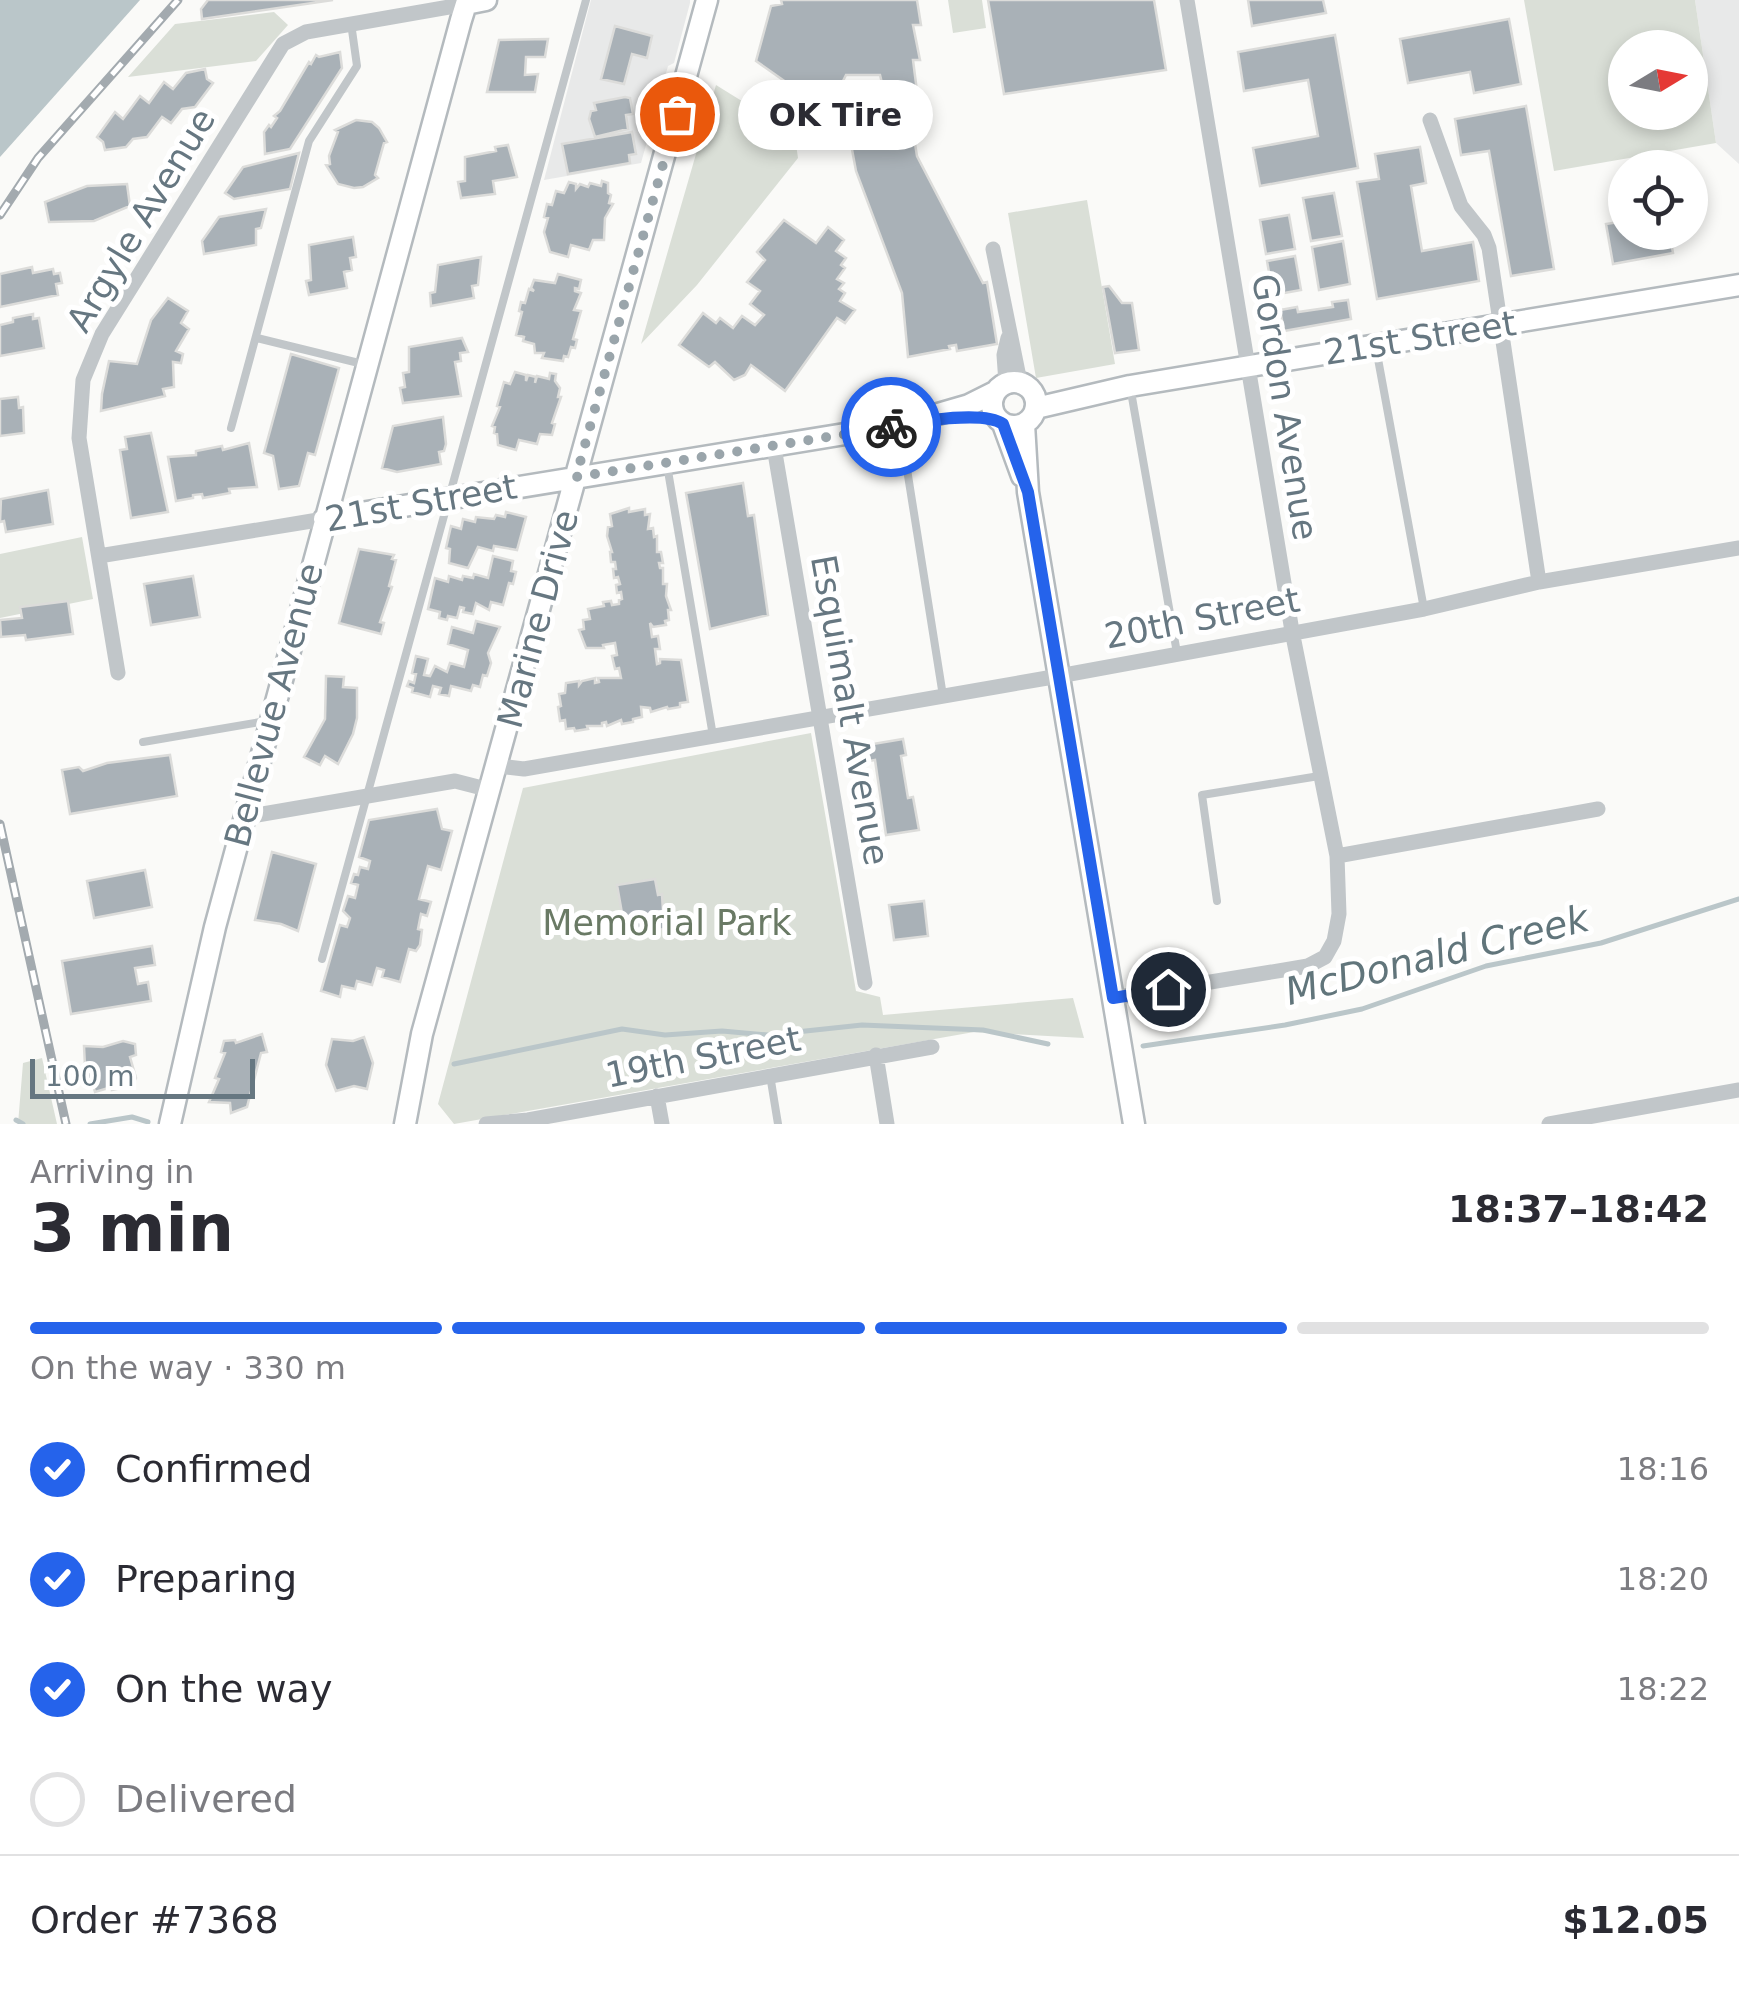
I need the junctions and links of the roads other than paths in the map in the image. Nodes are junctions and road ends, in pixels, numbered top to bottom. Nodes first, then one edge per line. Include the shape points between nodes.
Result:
1 (586, 0) edge
2 (708, 0) edge
3 (1187, 0) edge
4 (473, 1) edge
5 (351, 23) junction
6 (1430, 120) dead end
7 (993, 249) dead end
8 (1739, 284) edge
9 (1500, 325) junction
10 (257, 338) junction
11 (1375, 344) junction
12 (366, 364) junction
13 (1248, 367) junction
14 (1130, 386) junction
15 (1014, 403) junction
16 (911, 423) junction
17 (231, 428) dead end
18 (774, 447) junction
19 (667, 464) junction
20 (576, 477) junction
21 (448, 498) junction
22 (324, 519) junction
23 (1739, 548) edge
24 (99, 556) junction
25 (1539, 582) junction
26 (1424, 609) junction
27 (1292, 632) junction
28 (1177, 653) junction
29 (118, 673) dead end
30 (1059, 676) junction
31 (943, 696) junction
32 (822, 717) junction
33 (270, 721) junction
34 (713, 736) junction
35 (143, 742) dead end
36 (498, 766) junction
37 (1319, 776) junction
38 (490, 790) junction
39 (369, 796) junction
40 (1598, 810) dead end
41 (246, 813) junction
42 (1336, 856) junction
43 (1218, 901) dead end
44 (322, 959) dead end
45 (865, 983) dead end
46 (1113, 998) junction
47 (932, 1047) dead end
48 (876, 1055) junction
49 (770, 1075) junction
50 (1739, 1090) edge
51 (658, 1096) junction
52 (528, 1122) edge
53 (170, 1124) edge
54 (405, 1124) edge
55 (486, 1124) edge
56 (662, 1124) edge
57 (778, 1124) edge
58 (888, 1124) edge
59 (1134, 1124) edge
60 (1549, 1124) edge

1 - 21 lane
2 - 20 main road, Marine Drive
3 - 13 street, Gordon Avenue
4 - 5 street
4 - 12 main road, Bellevue Avenue
5 - 10 lane via 357,66 309,141
5 - 24 street, Argyle Avenue via 283,44 102,334 83,380 79,438
6 - 9 street via 1461,206 1489,248
7 - 15 street
8 - 9 main road, 21st Street
9 - 11 main road, 21st Street
9 - 25 street
10 - 12 lane
10 - 17 lane
11 - 13 main road, 21st Street
11 - 26 lane
12 - 22 main road, Bellevue Avenue
13 - 14 main road, 21st Street
13 - 27 street, Gordon Avenue
14 - 15 main road, 21st Street
14 - 28 lane
15 - 16 main road, 21st Street
15 - 30 main road
16 - 18 main road, 21st Street
16 - 31 lane
18 - 19 main road, 21st Street
18 - 32 street, Esquimalt Avenue
19 - 20 main road, 21st Street
19 - 34 lane
20 - 21 main road, 21st Street
20 - 36 main road, Marine Drive
21 - 22 main road, 21st Street
21 - 39 lane
22 - 24 street, 21st Street
22 - 33 main road, Bellevue Avenue
23 - 25 street, 20th Street
24 - 29 street, Argyle Avenue
25 - 26 street, 20th Street
26 - 27 street, 20th Street
27 - 28 street, 20th Street
27 - 37 street, Gordon Avenue
28 - 30 street, 20th Street
30 - 31 street, 20th Street
30 - 46 main road
31 - 32 street, 20th Street
32 - 34 street, 20th Street
32 - 45 street, Esquimalt Avenue
33 - 35 lane
33 - 41 main road, Bellevue Avenue
34 - 36 street, 20th Street via 524,769
36 - 38 main road, Marine Drive
37 - 42 street, Gordon Avenue
37 - 43 lane via 1202,795
38 - 39 street via 455,781
38 - 54 main road, Marine Drive via 422,1034
39 - 41 street
39 - 44 lane
40 - 42 street
41 - 53 main road, Bellevue Avenue
42 - 46 street, Gordon Avenue via 1338,914 1325,957 1308,966
46 - 59 main road
47 - 48 street, 19th Street
48 - 49 street, 19th Street
48 - 58 street
49 - 51 street, 19th Street
49 - 57 lane
50 - 60 street
51 - 52 street, 19th Street
51 - 56 street
52 - 55 street, 19th Street

